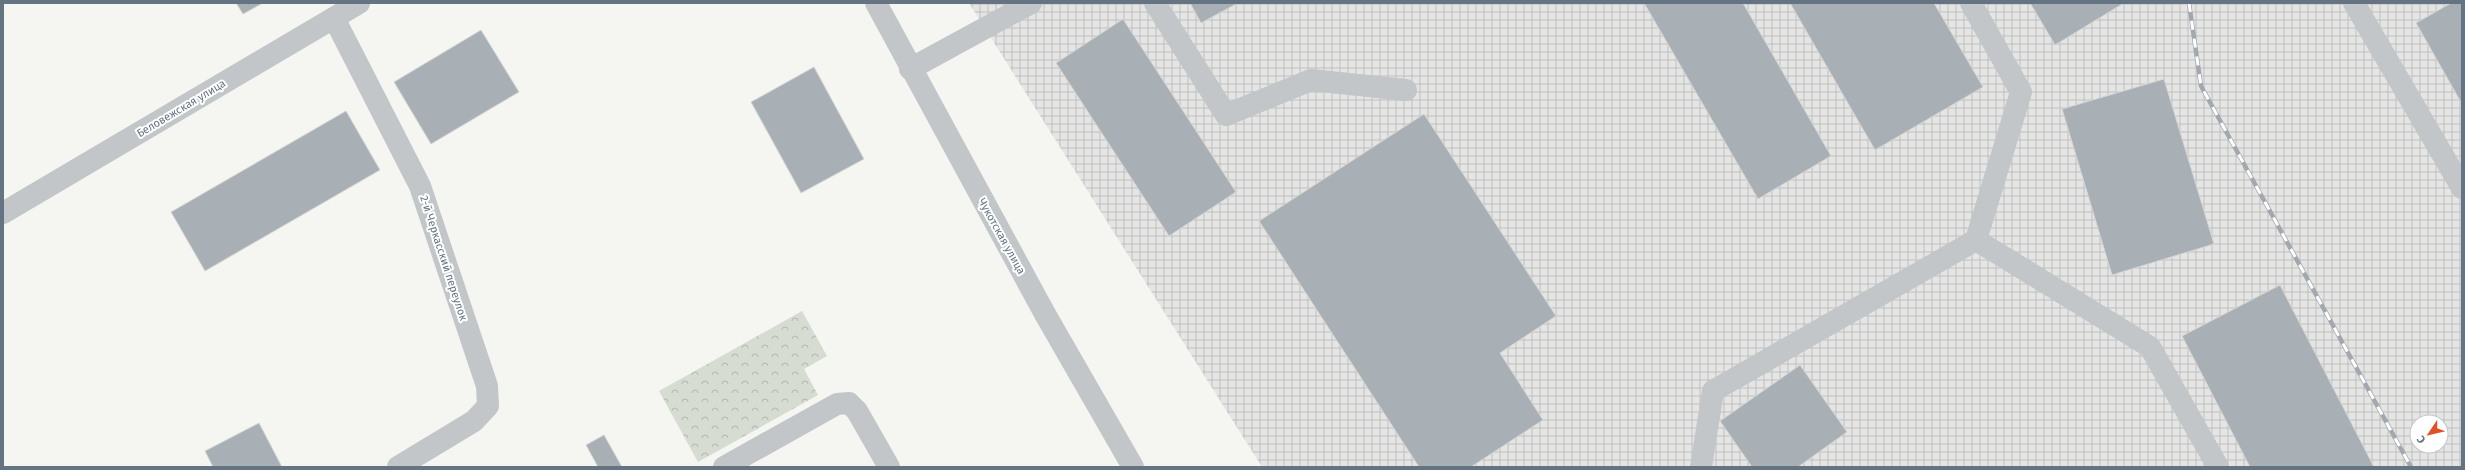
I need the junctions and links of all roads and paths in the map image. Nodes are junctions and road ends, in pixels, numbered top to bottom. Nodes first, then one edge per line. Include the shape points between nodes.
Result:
1 (359, 3) edge
2 (876, 3) edge
3 (1030, 3) edge
4 (1155, 3) edge
5 (1972, 3) edge
6 (2354, 3) edge
7 (334, 18) junction
8 (910, 69) junction
9 (1406, 90) dead end
10 (2462, 188) edge
11 (3, 213) edge
12 (1976, 240) junction
13 (398, 467) edge
14 (724, 467) edge
15 (889, 467) edge
16 (1133, 467) edge
17 (1701, 467) edge
18 (2218, 467) edge

1 - 7 street, Беловежская улица
2 - 8 street, Чукотская улица
3 - 8 street
4 - 9 street via 1226,115 1311,80
5 - 12 street via 2021,92
6 - 10 street
7 - 11 street, Беловежская улица
7 - 13 street, 2-й Черкасский переулок via 420,186 487,386 488,406 474,421
8 - 16 street, Чукотская улица
12 - 17 street via 1713,391
12 - 18 street via 2150,347
14 - 15 street via 837,404 848,403 857,411

